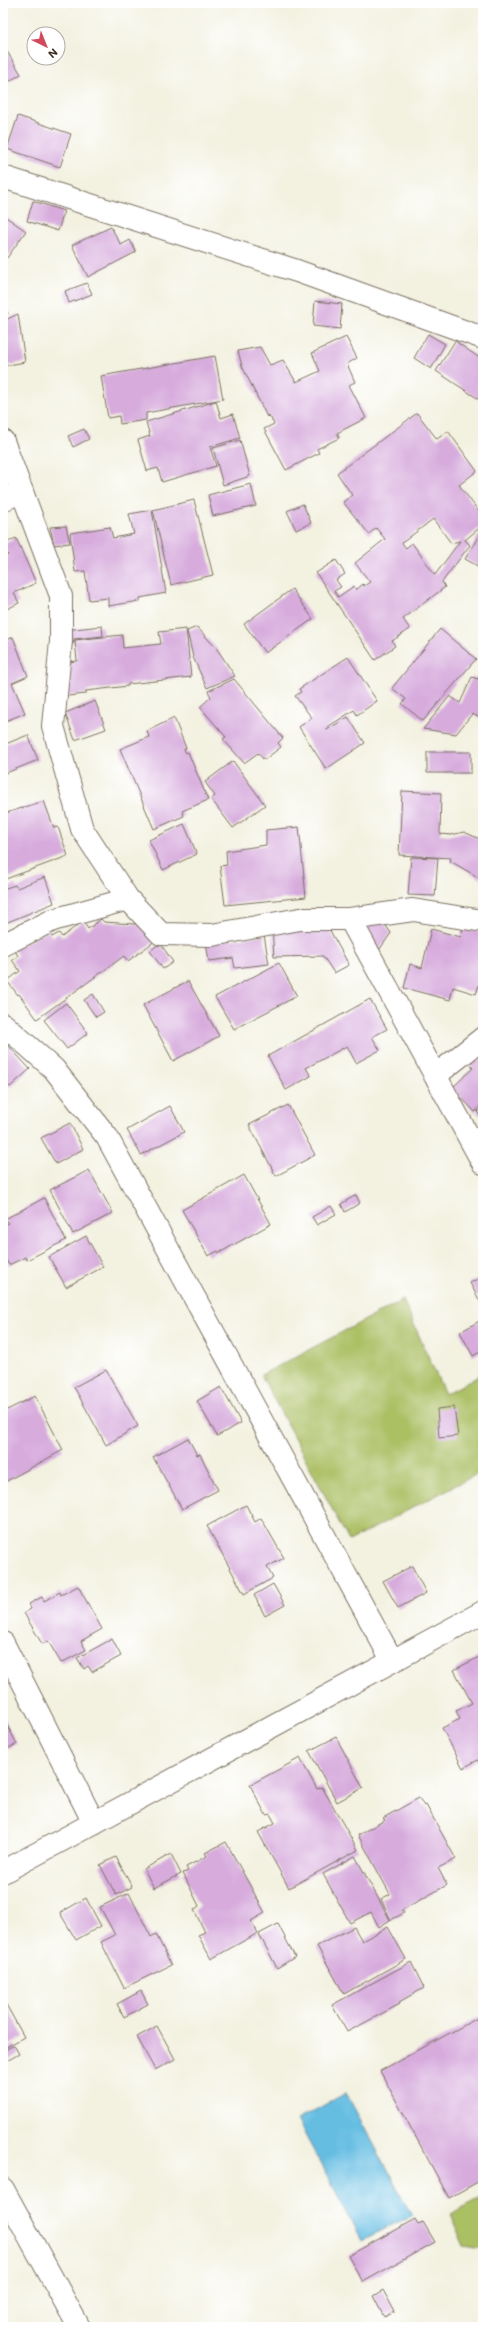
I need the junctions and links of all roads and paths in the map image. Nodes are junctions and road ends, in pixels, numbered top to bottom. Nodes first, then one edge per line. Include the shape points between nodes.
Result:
1 (3, 177) edge
2 (483, 338) edge
3 (3, 441) edge
4 (12, 496) edge
5 (128, 898) junction
6 (350, 919) junction
7 (483, 920) edge
8 (3, 945) edge
9 (3, 1024) edge
10 (483, 1038) edge
11 (435, 1076) junction
12 (483, 1163) edge
13 (483, 1612) edge
14 (3, 1643) edge
15 (392, 1660) junction
16 (94, 1823) junction
17 (3, 1872) edge
18 (3, 2189) edge
19 (79, 2327) edge

1 - 2 street via 297,271
3 - 4 street
4 - 5 street via 61,596 61,641 53,726 82,829
5 - 6 street via 161,934 212,935 300,919
5 - 8 street via 53,920
6 - 7 street via 413,910
6 - 11 street
9 - 15 street via 54,1069 107,1137
10 - 11 street
11 - 12 street
13 - 15 street
14 - 16 street
15 - 16 street
16 - 17 street
18 - 19 street

